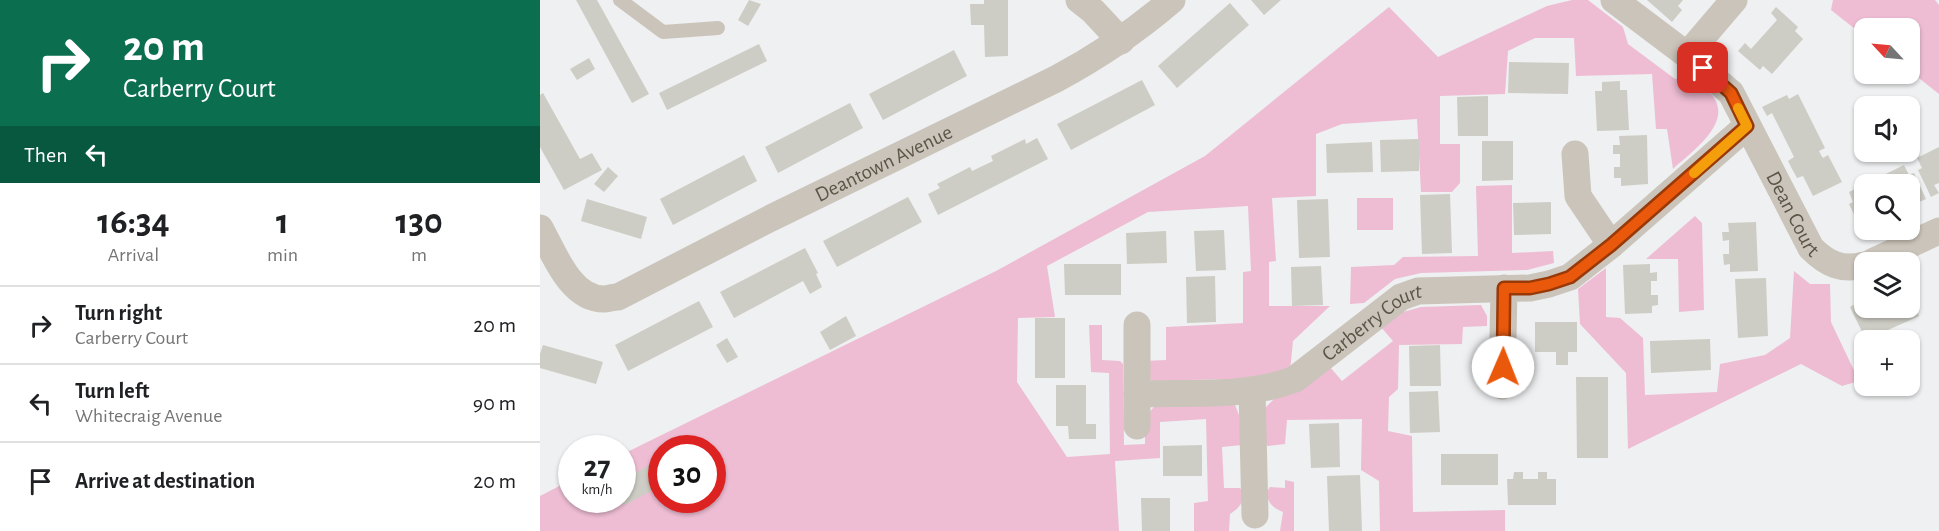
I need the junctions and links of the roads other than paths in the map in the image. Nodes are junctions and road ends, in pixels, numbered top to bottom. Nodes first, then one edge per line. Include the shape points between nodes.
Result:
1 (620, 0) edge
2 (1079, 0) edge
3 (1172, 0) edge
4 (1614, 0) edge
5 (1734, 0) edge
6 (718, 28) dead end
7 (1121, 41) junction
8 (1687, 54) junction
9 (1747, 126) junction
10 (1575, 154) dead end
11 (540, 228) edge
12 (1936, 239) edge
13 (1611, 245) junction
14 (1900, 252) edge
15 (1854, 268) edge
16 (1504, 288) junction
17 (1137, 325) dead end
18 (1502, 386) dead end
19 (1252, 390) junction
20 (1137, 394) junction
21 (1137, 426) dead end
22 (1255, 515) dead end

1 - 6 lane via 663,32
2 - 7 street
3 - 7 street, Deantown Avenue
4 - 8 street, Dean Court
5 - 8 street
7 - 11 street, Deantown Avenue via 1056,79 618,297 602,299 584,293 569,280
8 - 9 street, Dean Court via 1731,93
9 - 13 street, Carberry Court
9 - 15 street, Dean Court via 1811,248 1824,261
10 - 13 street via 1578,196
12 - 14 street
13 - 16 street, Carberry Court via 1570,277 1530,288
16 - 18 street
16 - 19 street, Carberry Court via 1418,291 1401,297 1295,379
17 - 20 street
19 - 20 street, Carberry Court
19 - 22 street
20 - 21 street

